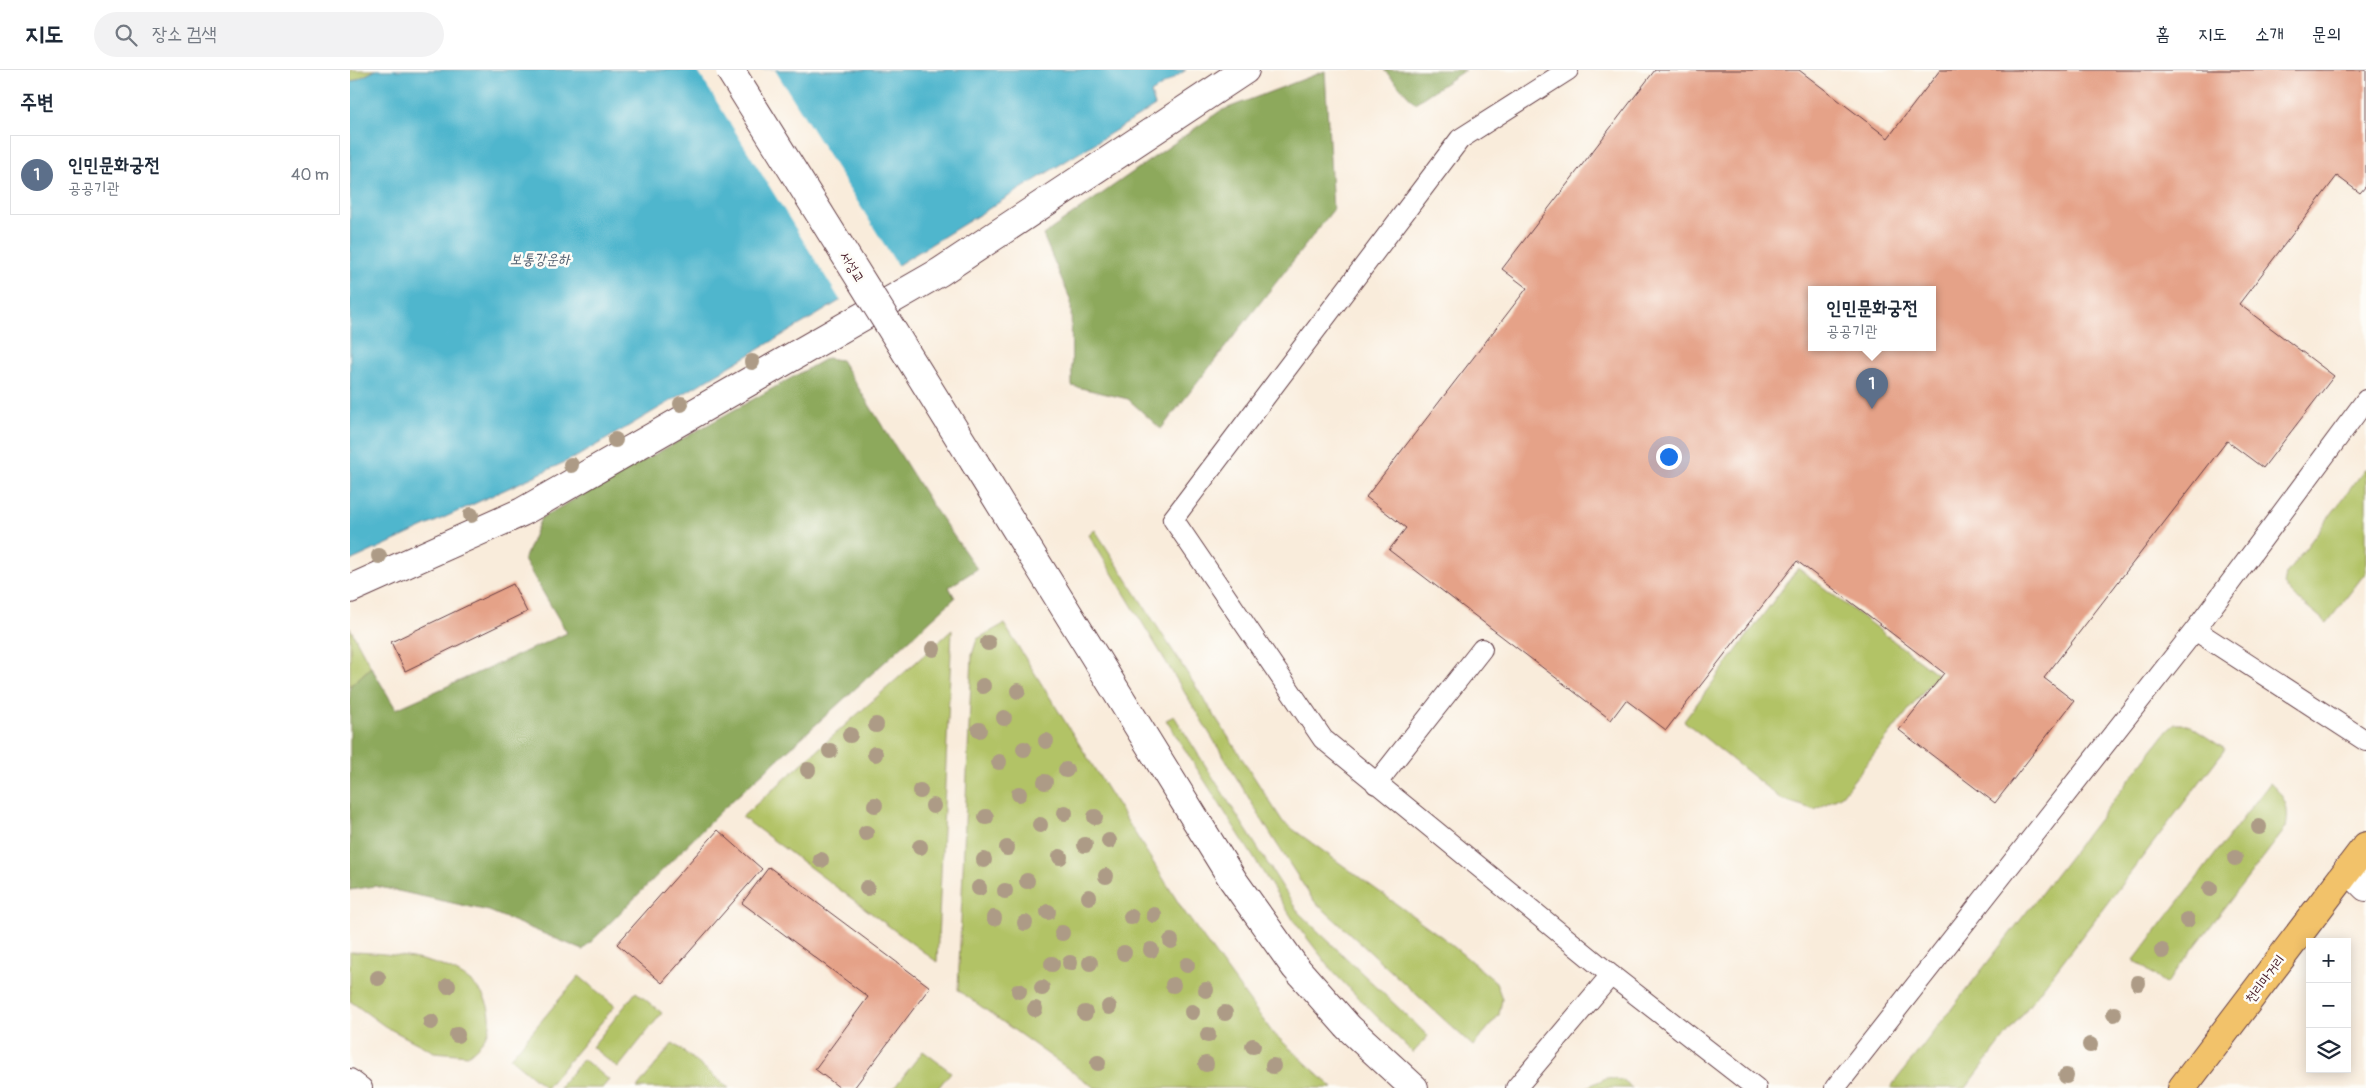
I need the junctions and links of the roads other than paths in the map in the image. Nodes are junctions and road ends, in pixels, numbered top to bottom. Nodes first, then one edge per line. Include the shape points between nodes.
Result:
1 (730, 70) edge
2 (1245, 70) edge
3 (1568, 70) edge
4 (2366, 400) edge
5 (350, 589) edge
6 (2194, 630) junction
7 (1482, 649) dead end
8 (2366, 741) edge
9 (1376, 784) junction
10 (2366, 846) edge
11 (2357, 878) edge
12 (1611, 975) junction
13 (350, 1079) edge
14 (362, 1088) edge
15 (1414, 1088) edge
16 (1516, 1088) edge
17 (1756, 1088) edge
18 (1835, 1088) edge
19 (2182, 1088) edge

1 - 15 street, 서성교, bridge via 1239,888 1295,967 1348,1027
2 - 5 street via 940,272 522,512
3 - 9 lane via 1460,139 1173,519 1322,739
4 - 6 lane
6 - 8 lane
6 - 18 lane
7 - 9 lane
9 - 12 lane
10 - 11 main road, 천리마거리
11 - 19 main road, 천리마거리
12 - 16 lane
12 - 17 lane
13 - 14 lane

